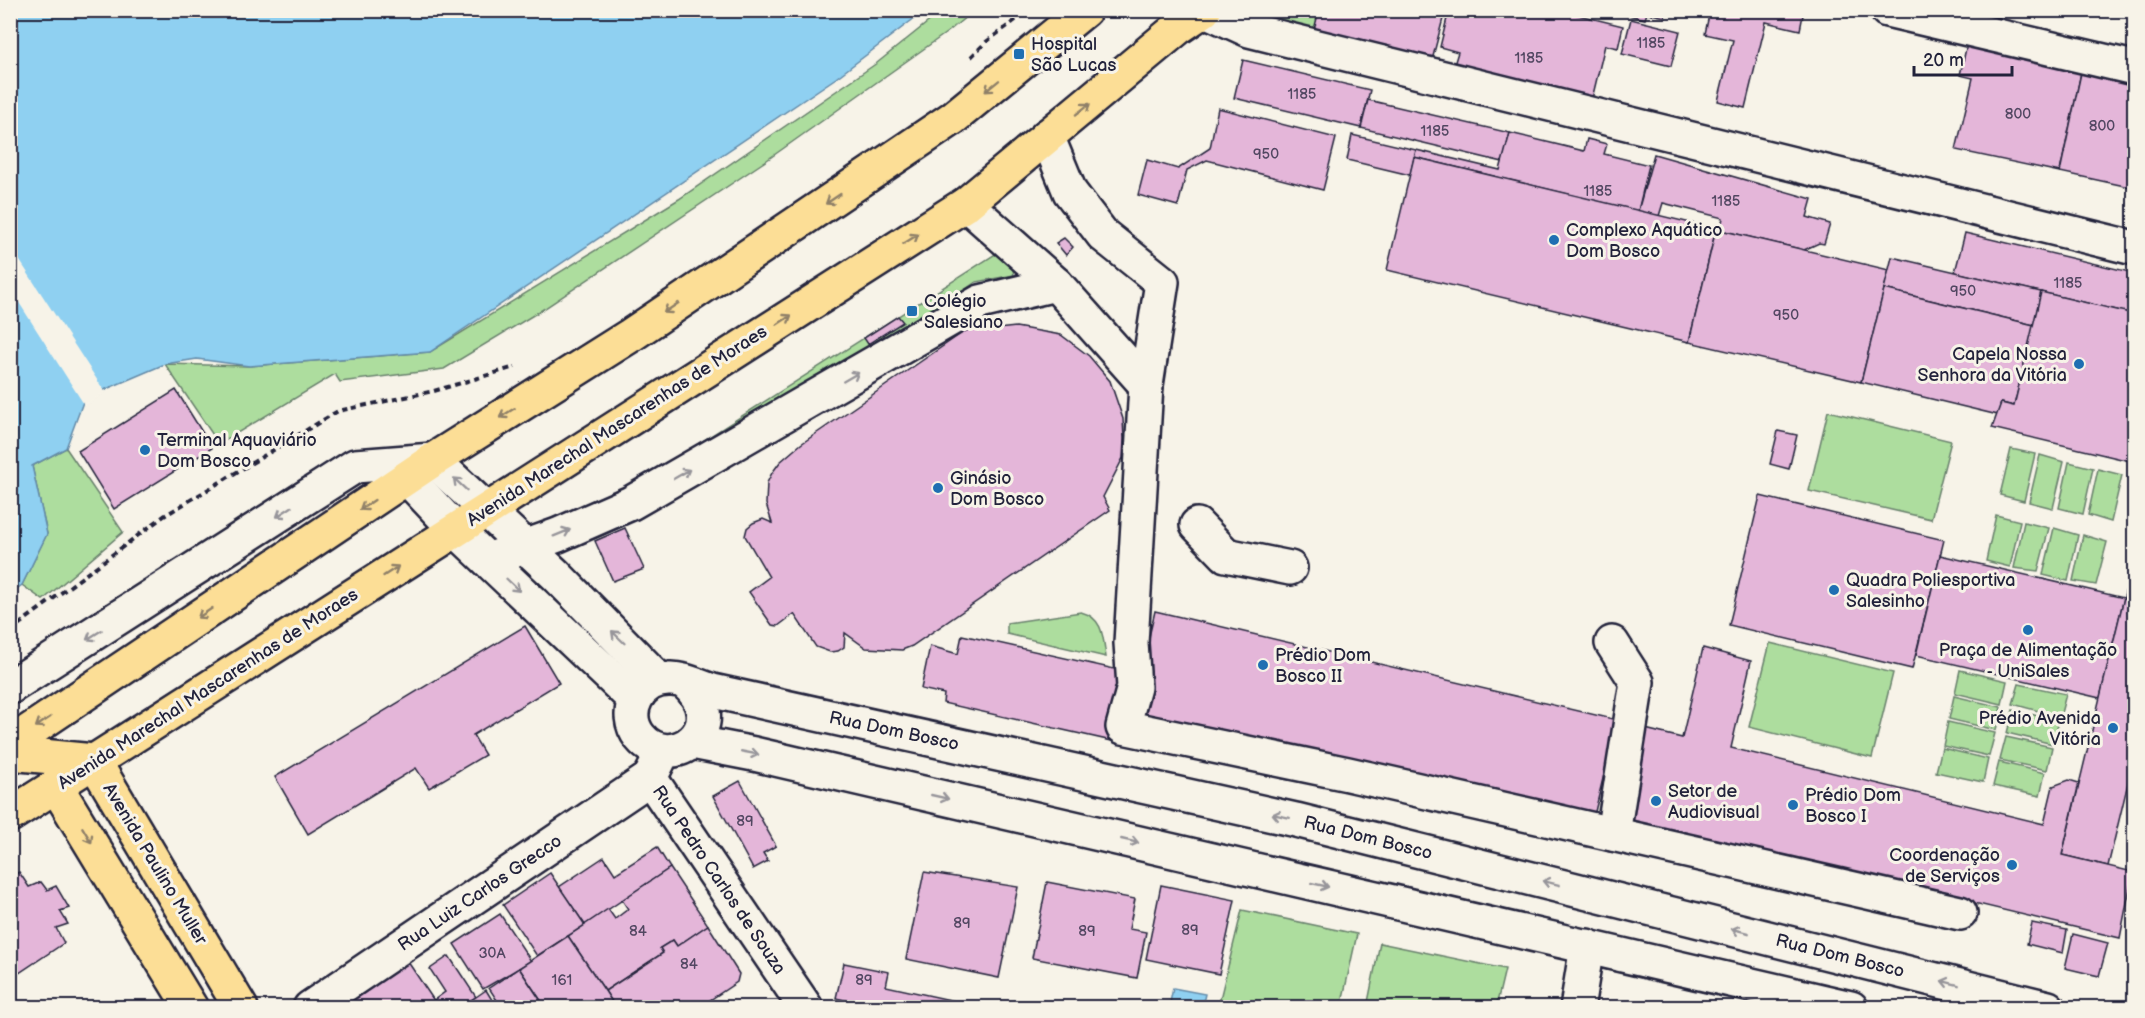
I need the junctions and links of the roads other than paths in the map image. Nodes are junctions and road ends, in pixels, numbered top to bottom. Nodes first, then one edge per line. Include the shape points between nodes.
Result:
1 (1084, 10) edge
2 (1205, 10) edge
3 (1887, 10) edge
4 (2134, 68) edge
5 (1047, 136) junction
6 (966, 204) junction
7 (2134, 248) edge
8 (1056, 284) junction
9 (1146, 385) junction
10 (420, 469) junction
11 (486, 509) junction
12 (1197, 525) dead end
13 (456, 530) junction
14 (525, 546) junction
15 (488, 560) junction
16 (1290, 568) dead end
17 (1612, 644) dead end
18 (10, 687) edge
19 (659, 687) junction
20 (10, 744) edge
21 (10, 753) edge
22 (668, 757) junction
23 (94, 761) junction
24 (57, 786) junction
25 (10, 815) edge
26 (1613, 834) junction
27 (1960, 913) dead end
28 (1587, 946) junction
29 (795, 1004) edge
30 (191, 1008) edge
31 (241, 1008) edge
32 (310, 1008) edge
33 (1577, 1008) edge
34 (1851, 1008) edge
35 (2048, 1008) edge

1 -> 10 main road via 953,117 631,335
5 -> 2 main road, Avenida Marechal Mascarenhas de Moraes
2 - 7 street via 1249,30
3 - 4 street
5 - 6 main road, Avenida Marechal Mascarenhas de Moraes
5 - 9 street via 1070,192 1103,235 1162,282
6 - 8 street
11 -> 6 main road, Avenida Marechal Mascarenhas de Moraes
8 - 9 street
14 -> 8 street via 631,503 980,302
9 - 26 street via 1131,643 1134,687 1123,728
11 -> 10 street, Rua Dom Bosco
10 - 13 street, Rua Dom Bosco
10 -> 18 street via 355,466
10 -> 20 main road
11 - 13 main road, Avenida Marechal Mascarenhas de Moraes
11 - 14 street, Rua Dom Bosco
12 - 16 street via 1226,555
13 - 15 street, Rua Dom Bosco
23 -> 13 main road, Avenida Marechal Mascarenhas de Moraes
14 - 15 street
19 -> 14 street, Rua Dom Bosco
15 -> 19 street, Rua Dom Bosco
17 - 26 street via 1637,682
19 - 22 street via 631,713 635,730 646,744
19 - 22 street via 698,694 704,710 702,728
35 -> 19 street, Rua Dom Bosco via 1296,820 713,691
21 - 23 main road
22 -> 28 street via 754,754
22 - 29 street, Rua Pedro Carlos de Souza
22 - 32 street, Rua Luiz Carlos Grecco
23 - 24 main road, Avenida Marechal Mascarenhas de Moraes
23 - 31 main road, Avenida Paulino Muller
24 - 25 main road, Avenida Marechal Mascarenhas de Moraes
24 -> 30 main road
26 - 27 street
28 - 33 street
28 - 34 street

